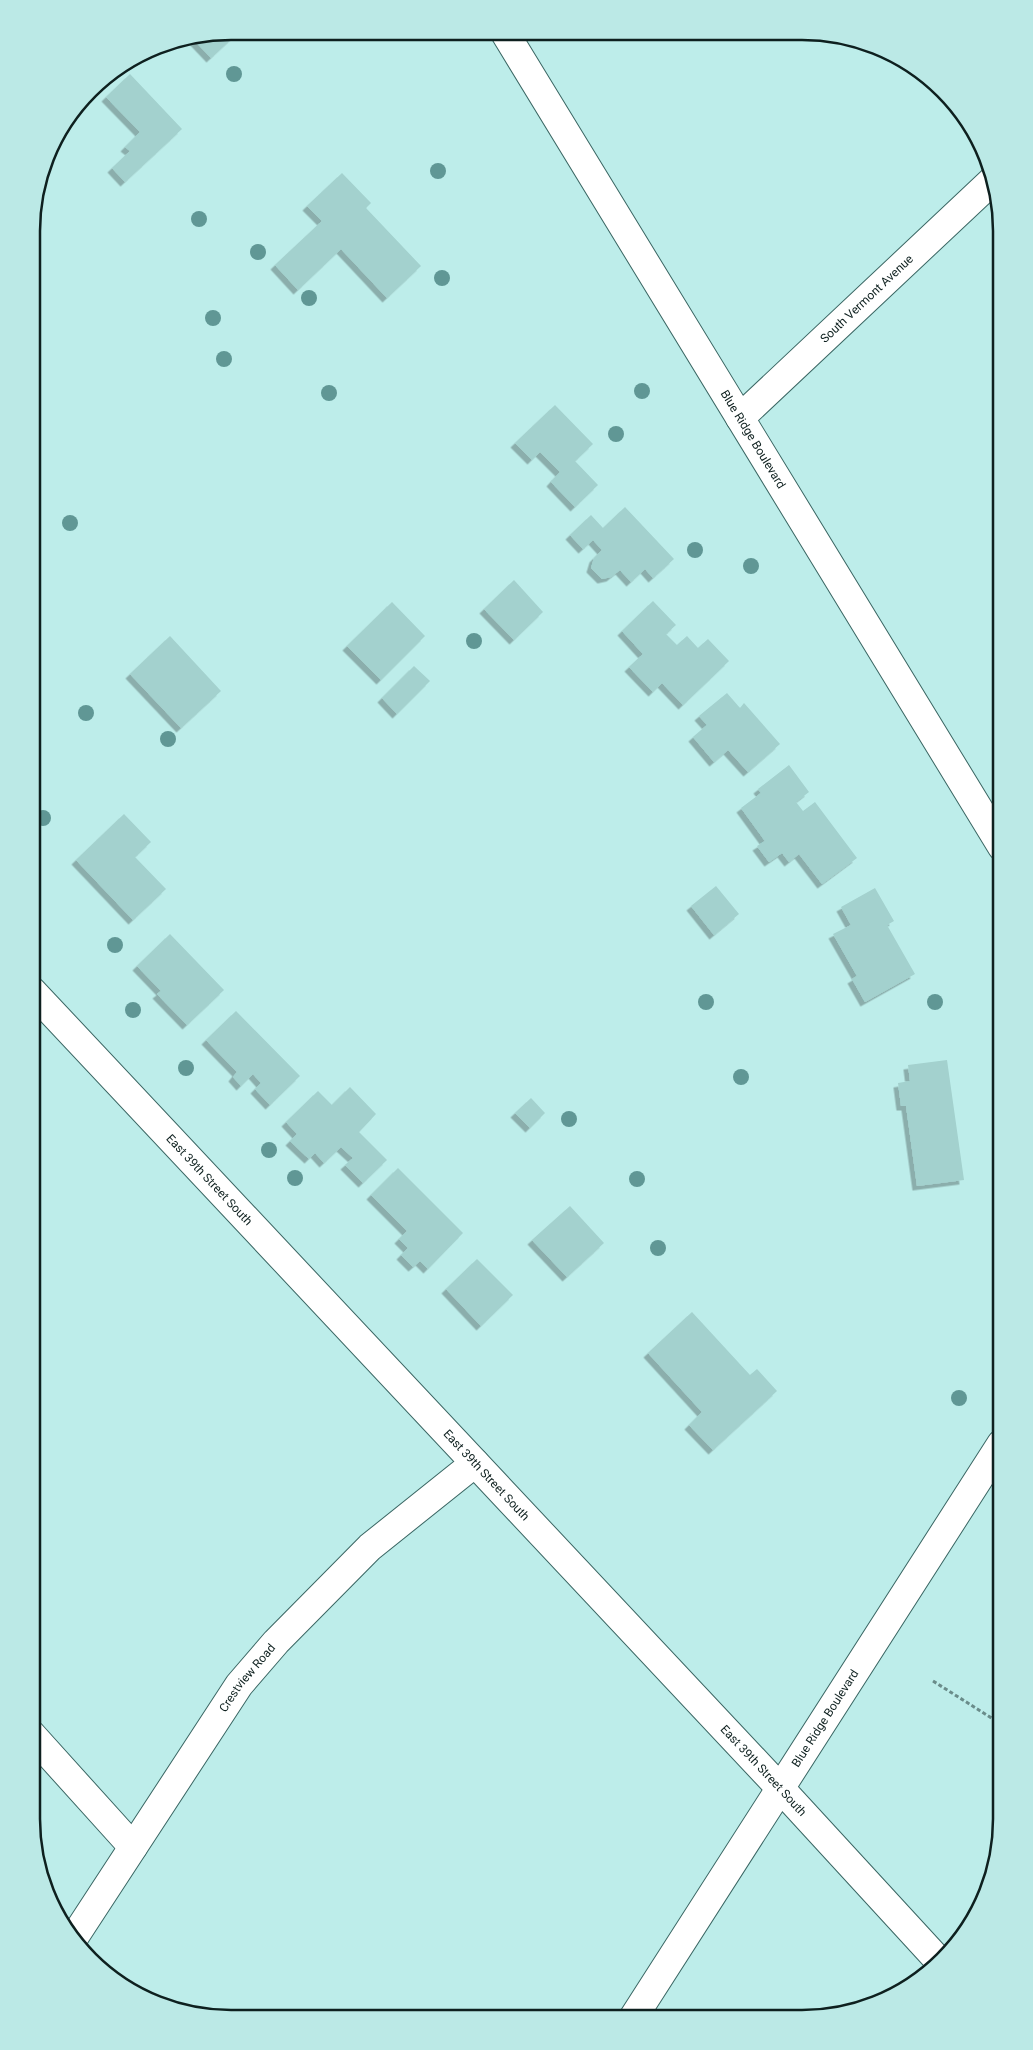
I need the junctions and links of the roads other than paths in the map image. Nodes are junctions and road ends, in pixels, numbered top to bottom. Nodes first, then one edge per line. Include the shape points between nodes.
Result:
1 (510, 40) edge
2 (988, 186) edge
3 (740, 418) junction
4 (993, 832) edge
5 (40, 1000) edge
6 (993, 1456) edge
7 (475, 1463) junction
8 (40, 1744) edge
9 (780, 1789) junction
10 (133, 1847) junction
11 (77, 1932) edge
12 (935, 1956) edge
13 (638, 2010) edge

1 - 3 street, Blue Ridge Boulevard
2 - 3 street, South Vermont Avenue
3 - 4 street, Blue Ridge Boulevard
5 - 7 street, East 39th Street South
6 - 9 street, Blue Ridge Boulevard
7 - 9 street, East 39th Street South
7 - 10 street, Crestview Road via 370,1547 276,1642 239,1685
8 - 10 street
9 - 12 street, East 39th Street South
9 - 13 street, Blue Ridge Boulevard
10 - 11 street, Crestview Road

